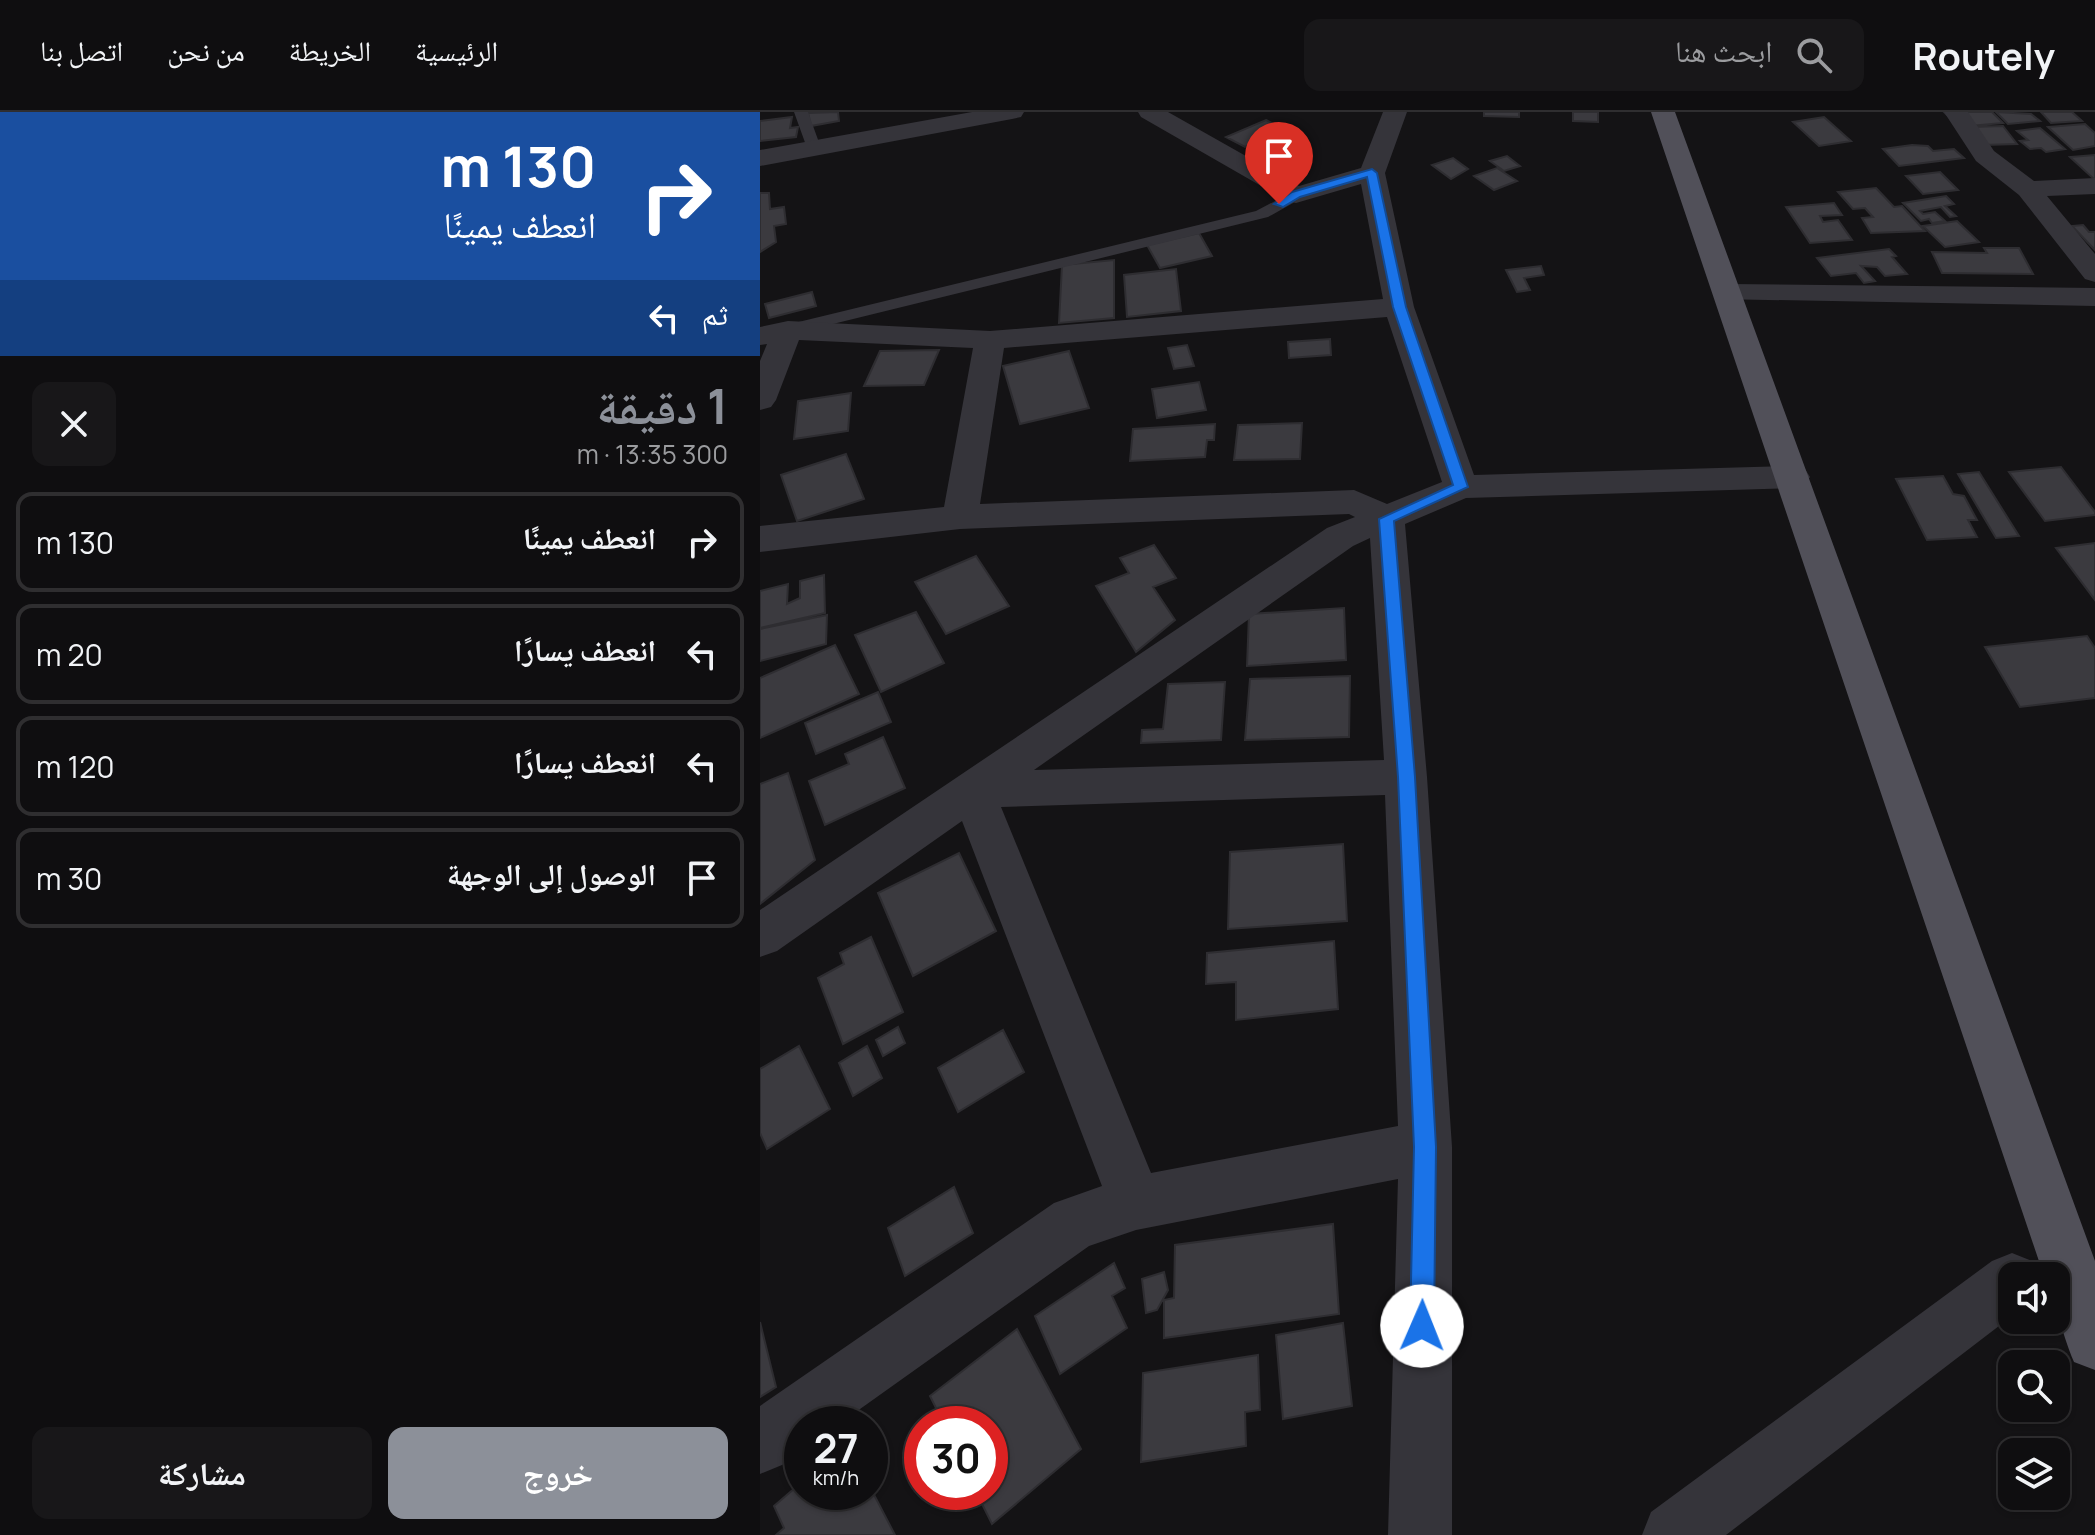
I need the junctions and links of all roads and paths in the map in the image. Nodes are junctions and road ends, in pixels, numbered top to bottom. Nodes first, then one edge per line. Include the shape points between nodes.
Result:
1 (801, 112) edge
2 (1012, 112) edge
3 (1150, 112) edge
4 (1395, 112) edge
5 (1663, 112) edge
6 (1956, 112) edge
7 (814, 148) junction
8 (760, 158) edge
9 (1372, 173) junction
10 (2095, 186) edge
11 (2028, 189) junction
12 (1296, 195) junction
13 (2095, 273) edge
14 (1728, 293) junction
15 (2095, 297) edge
16 (1399, 307) junction
17 (774, 333) edge
18 (990, 340) junction
19 (760, 400) edge
20 (1793, 477) junction
21 (1461, 487) junction
22 (960, 517) junction
23 (1387, 519) junction
24 (760, 539) edge
25 (1406, 777) junction
26 (972, 790) junction
27 (760, 936) edge
28 (1425, 1147) junction
29 (1136, 1203) junction
30 (2040, 1260) edge
31 (1998, 1292) edge
32 (2095, 1341) edge
33 (760, 1443) edge
34 (1420, 1535) edge
35 (1674, 1535) edge

1 - 7 lane
2 - 7 street
3 - 12 street
4 - 9 street
5 - 14 main road
6 - 11 street via 1985,156
7 - 8 street
9 - 12 street
9 - 16 street
10 - 11 street
11 - 13 street
12 - 17 lane via 1262,214
14 - 15 street
14 - 20 main road
16 - 18 street
16 - 21 street
17 - 18 street
17 - 19 street
18 - 22 street
20 - 21 street
20 - 30 main road
21 - 23 street
22 - 23 street via 1354,502
22 - 24 street
23 - 25 street
23 - 26 street via 1340,537
25 - 26 street
25 - 28 street
26 - 27 street
26 - 29 street
28 - 29 street
28 - 34 street
29 - 33 street via 1074,1223
30 - 32 main road
31 - 35 street

